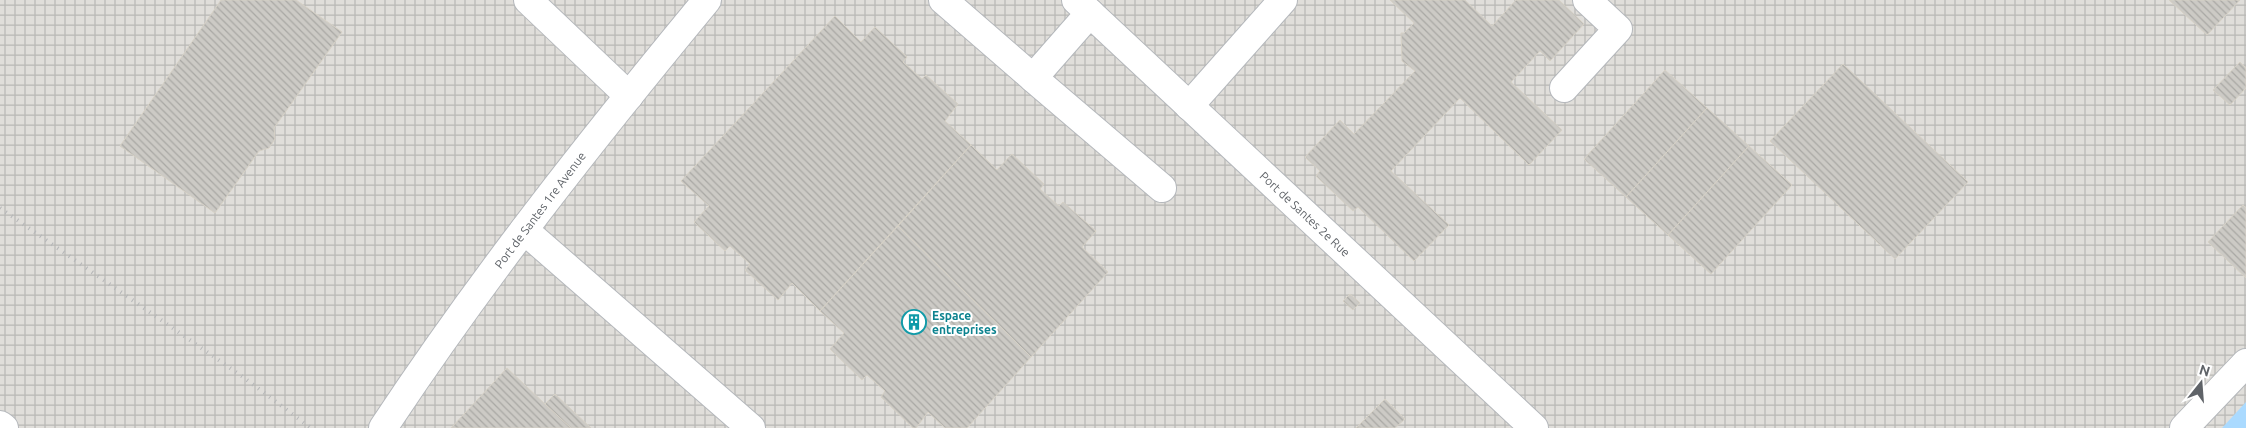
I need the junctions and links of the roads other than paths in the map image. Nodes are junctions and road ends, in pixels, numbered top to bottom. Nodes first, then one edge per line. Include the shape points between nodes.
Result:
1 (528, 0) edge
2 (707, 0) edge
3 (943, 0) edge
4 (1283, 0) edge
5 (1587, 0) edge
6 (1083, 6) edge
7 (1033, 78) junction
8 (1564, 88) dead end
9 (629, 96) junction
10 (1189, 106) junction
11 (1162, 188) dead end
12 (524, 230) junction
13 (2246, 362) edge
14 (0, 425) edge
15 (4, 428) edge
16 (383, 428) edge
17 (751, 428) edge
18 (1534, 428) edge
19 (2184, 428) edge

1 - 9 street
2 - 9 street, Port de Santes 1re Avenue
3 - 7 street
4 - 10 street
5 - 8 street via 1618,29
6 - 7 street
6 - 10 street, Port de Santes 2e Rue
7 - 11 street
9 - 12 street, Port de Santes 1re Avenue
10 - 18 street, Port de Santes 2e Rue
12 - 16 street, Port de Santes 1re Avenue via 465,308
12 - 17 street
13 - 19 street
14 - 15 street

